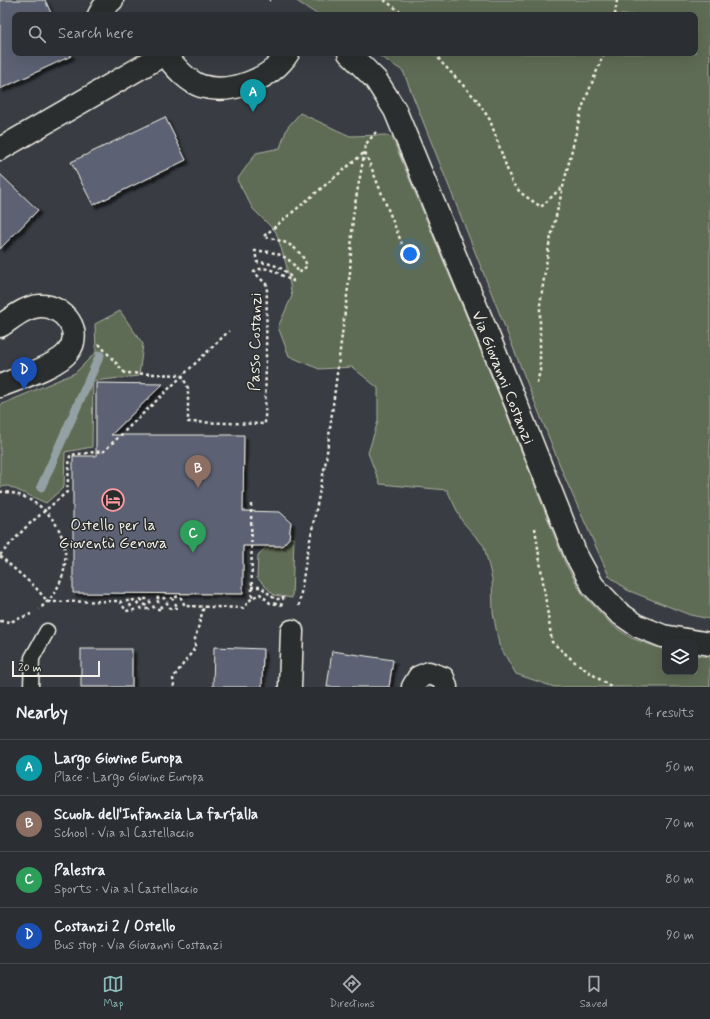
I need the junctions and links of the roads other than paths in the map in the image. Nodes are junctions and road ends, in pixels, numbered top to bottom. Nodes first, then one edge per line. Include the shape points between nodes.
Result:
1 (112, 0) edge
2 (101, 12) edge
3 (162, 56) edge
4 (167, 56) edge
5 (285, 56) edge
6 (352, 56) edge
7 (0, 149) edge
8 (0, 326) edge
9 (0, 386) edge
10 (47, 631) dead end
11 (292, 631) road end
12 (710, 644) edge
13 (31, 687) edge
14 (290, 687) edge
15 (413, 687) edge
16 (446, 687) edge

1 - 2 street
3 - 7 street
4 - 5 street via 185,75 200,85 220,89 264,77
6 - 12 street, Via Giovanni Costanzi via 376,80 395,110 576,556 594,586 619,613 638,626 663,636
8 - 9 street via 29,308 42,306 64,315 74,330 69,352 59,361
10 - 13 lane via 32,658
11 - 14 street
15 - 16 street via 419,677 429,673 443,678

